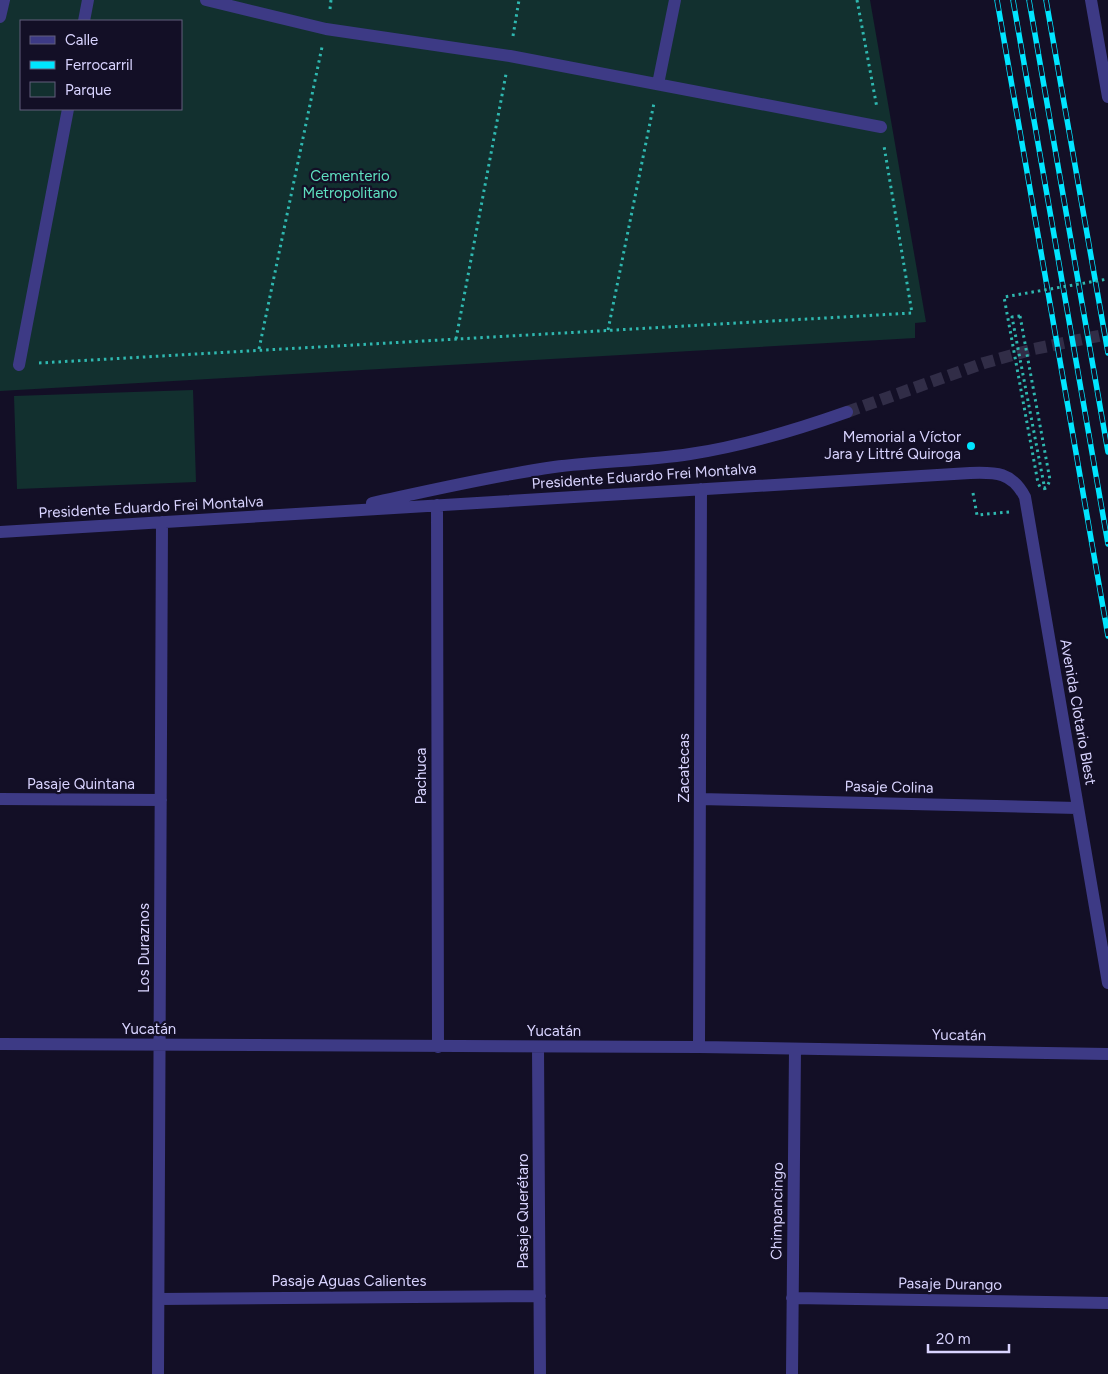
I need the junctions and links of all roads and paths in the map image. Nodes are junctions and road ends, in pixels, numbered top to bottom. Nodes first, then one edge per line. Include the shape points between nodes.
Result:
1 (4, 0) edge
2 (88, 0) edge
3 (206, 0) edge
4 (519, 0) edge
5 (675, 0) edge
6 (857, 0) edge
7 (1091, 0) edge
8 (0, 17) edge
9 (84, 20) edge
10 (326, 29) junction
11 (510, 56) junction
12 (658, 84) junction
13 (1108, 96) edge
14 (68, 110) edge
15 (881, 127) junction
16 (1108, 279) edge
17 (608, 330) junction
18 (456, 339) junction
19 (260, 350) junction
20 (19, 365) joint
21 (847, 412) tunnel mouth
22 (985, 472) joint
23 (970, 473) junction
24 (701, 489) junction
25 (437, 505) junction
26 (1027, 509) junction
27 (305, 514) junction
28 (162, 522) junction
29 (0, 532) edge
30 (700, 799) junction
31 (0, 800) edge
32 (161, 800) junction
33 (1077, 808) junction
34 (1108, 983) edge
35 (0, 1044) edge
36 (160, 1045) junction
37 (438, 1047) junction
38 (538, 1047) junction
39 (699, 1048) junction
40 (795, 1049) junction
41 (1108, 1054) edge
42 (540, 1296) junction
43 (792, 1298) junction
44 (159, 1299) junction
45 (1108, 1304) edge
46 (158, 1374) edge
47 (540, 1374) edge
48 (792, 1374) edge

1 - 8 street
2 - 9 street
3 - 10 street
4 - 11 path
5 - 12 street
6 - 15 path
7 - 13 street
10 - 11 street
10 - 19 path
11 - 12 street
11 - 18 path
12 - 15 street
12 - 17 path
14 - 20 street
15 - 17 path via 912,313
16 - 26 path, bridge via 1004,297 1038,483 1044,488 1048,487 1050,480 1020,316 1012,317 1048,505
17 - 18 path
18 - 19 path
19 - 20 path
21 - 27 street, Presidente Eduardo Frei Montalva via 737,446 645,460 517,473
22 - 23 street, Presidente Eduardo Frei Montalva
22 - 26 street, Avenida Clotario Blest via 998,473 1014,482 1025,497
23 - 24 street, Presidente Eduardo Frei Montalva
23 - 26 path via 978,516
24 - 25 street, Presidente Eduardo Frei Montalva
24 - 30 street, Zacatecas
25 - 27 street, Presidente Eduardo Frei Montalva
25 - 37 street, Pachuca
26 - 33 street, Avenida Clotario Blest
27 - 28 street, Presidente Eduardo Frei Montalva
28 - 29 street, Presidente Eduardo Frei Montalva
28 - 32 street, Los Duraznos
30 - 33 street, Pasaje Colina
30 - 39 street, Zacatecas
31 - 32 street, Pasaje Quintana
32 - 36 street, Los Duraznos
33 - 34 street, Avenida Clotario Blest
35 - 36 street, Yucatán
36 - 37 street, Yucatán
36 - 44 street, Los Duraznos
37 - 38 street, Yucatán
38 - 39 street, Yucatán
38 - 42 street, Pasaje Querétaro
39 - 40 street, Yucatán
40 - 41 street, Yucatán
40 - 43 street, Chimpancingo
42 - 44 street, Pasaje Aguas Calientes
42 - 47 street, Pasaje Querétaro
43 - 45 street, Pasaje Durango
43 - 48 street, Chimpancingo
44 - 46 street, Los Duraznos

